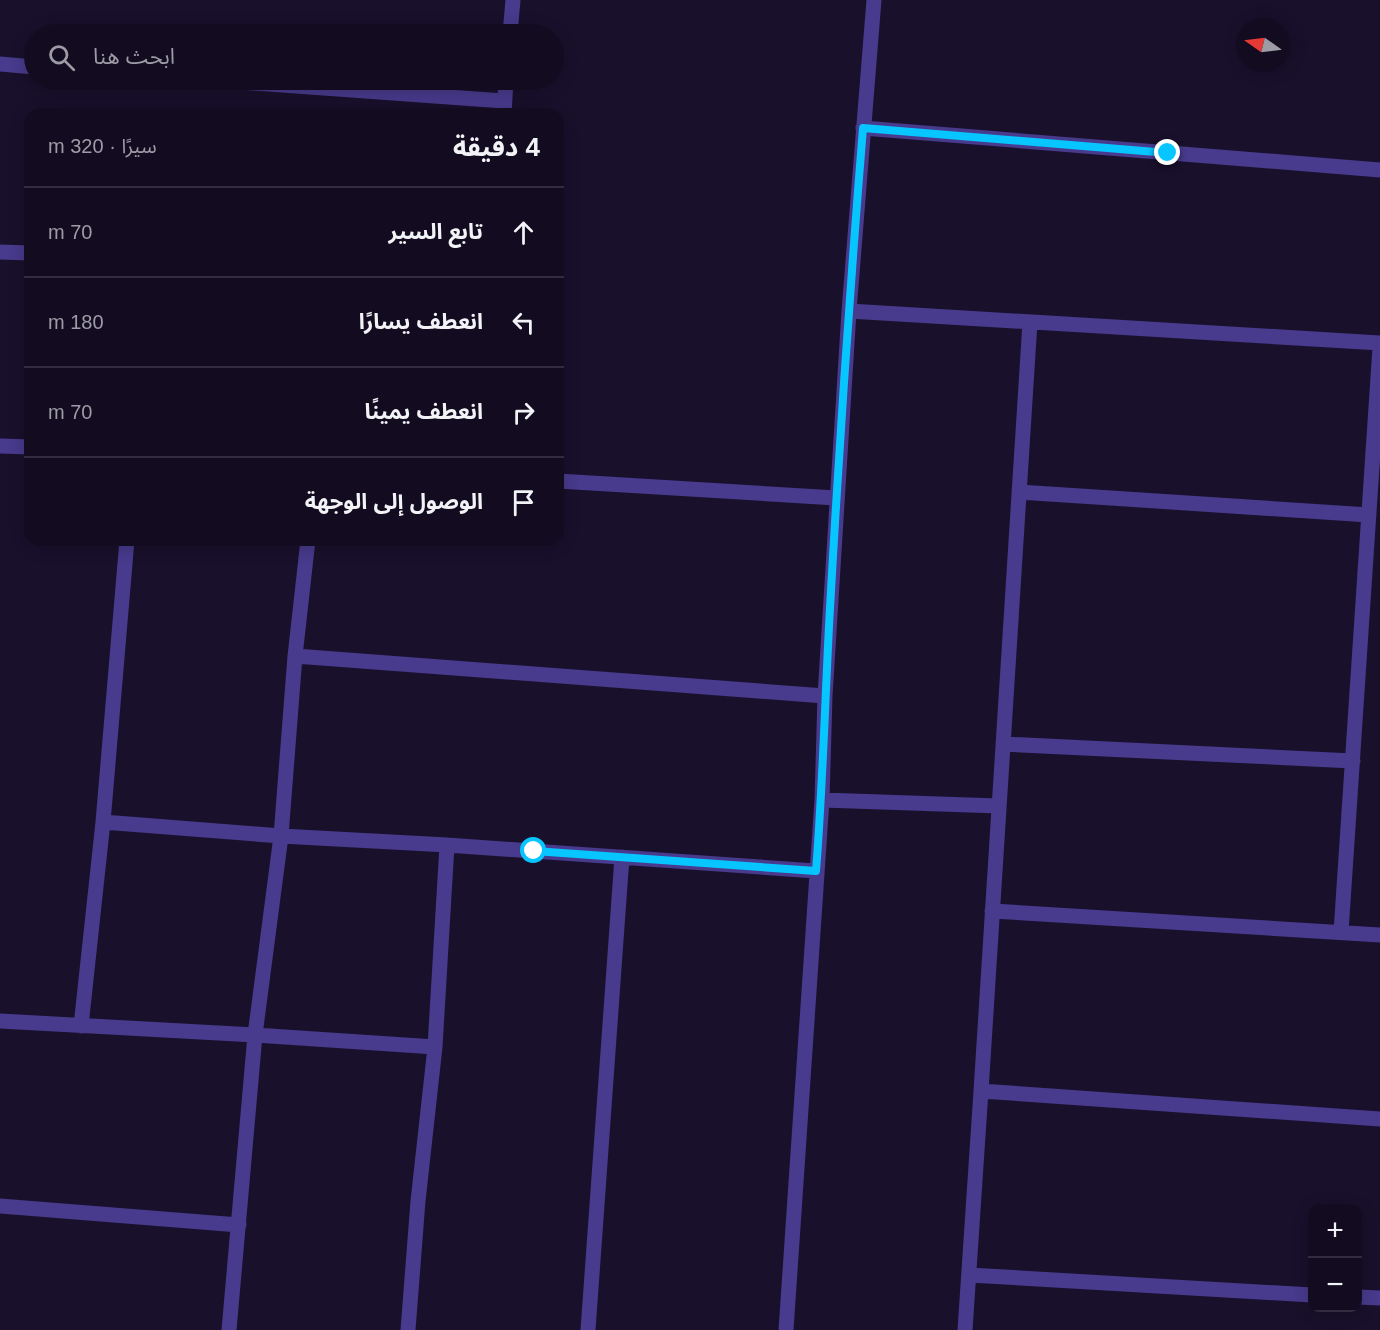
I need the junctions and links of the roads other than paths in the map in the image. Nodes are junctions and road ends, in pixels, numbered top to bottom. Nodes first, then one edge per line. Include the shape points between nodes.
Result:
1 (513, 0) edge
2 (874, 0) edge
3 (511, 24) edge
4 (0, 64) edge
5 (24, 66) edge
6 (320, 90) edge
7 (505, 90) edge
8 (504, 107) edge
9 (863, 128) junction
10 (1380, 170) edge
11 (0, 252) edge
12 (24, 253) edge
13 (849, 311) junction
14 (1030, 322) junction
15 (1380, 345) edge
16 (1376, 444) edge
17 (0, 446) edge
18 (24, 447) edge
19 (564, 482) edge
20 (1019, 492) junction
21 (836, 498) junction
22 (1370, 515) junction
23 (127, 546) edge
24 (307, 546) edge
25 (295, 656) junction
26 (825, 696) junction
27 (1003, 744) junction
28 (1353, 761) junction
29 (822, 800) junction
30 (999, 806) junction
31 (104, 822) junction
32 (281, 836) junction
33 (447, 845) junction
34 (622, 857) junction
35 (816, 871) junction
36 (992, 911) junction
37 (1341, 932) junction
38 (1380, 935) edge
39 (0, 1021) edge
40 (81, 1026) junction
41 (255, 1035) junction
42 (435, 1047) junction
43 (981, 1091) junction
44 (1380, 1119) edge
45 (0, 1206) edge
46 (239, 1226) junction
47 (969, 1275) junction
48 (1308, 1295) edge
49 (1362, 1297) edge
50 (1380, 1298) edge
51 (229, 1330) edge
52 (408, 1330) edge
53 (588, 1330) edge
54 (786, 1330) edge
55 (965, 1330) edge

1 - 3 street
2 - 9 street
4 - 5 street
6 - 8 street
7 - 8 street
9 - 10 street
9 - 13 street
11 - 12 street
13 - 14 street
13 - 21 street
14 - 15 street
14 - 20 street
15 - 16 street
16 - 22 street
17 - 18 street
19 - 21 street
20 - 22 street
20 - 27 street
21 - 26 street
22 - 28 street
23 - 31 street
24 - 25 street
25 - 26 street
25 - 32 street
26 - 29 street
27 - 28 street
27 - 30 street
28 - 37 street
29 - 30 street
29 - 35 street
30 - 36 street
31 - 32 street
31 - 40 street
32 - 33 street
32 - 41 street
33 - 34 street
33 - 42 street
34 - 35 street
34 - 53 street
35 - 54 street
36 - 37 street
36 - 43 street
37 - 38 street
39 - 40 street
40 - 41 street
41 - 42 street
41 - 46 street
42 - 52 street
43 - 44 street
43 - 47 street
45 - 46 street
46 - 51 street
47 - 48 street
47 - 55 street
49 - 50 street

